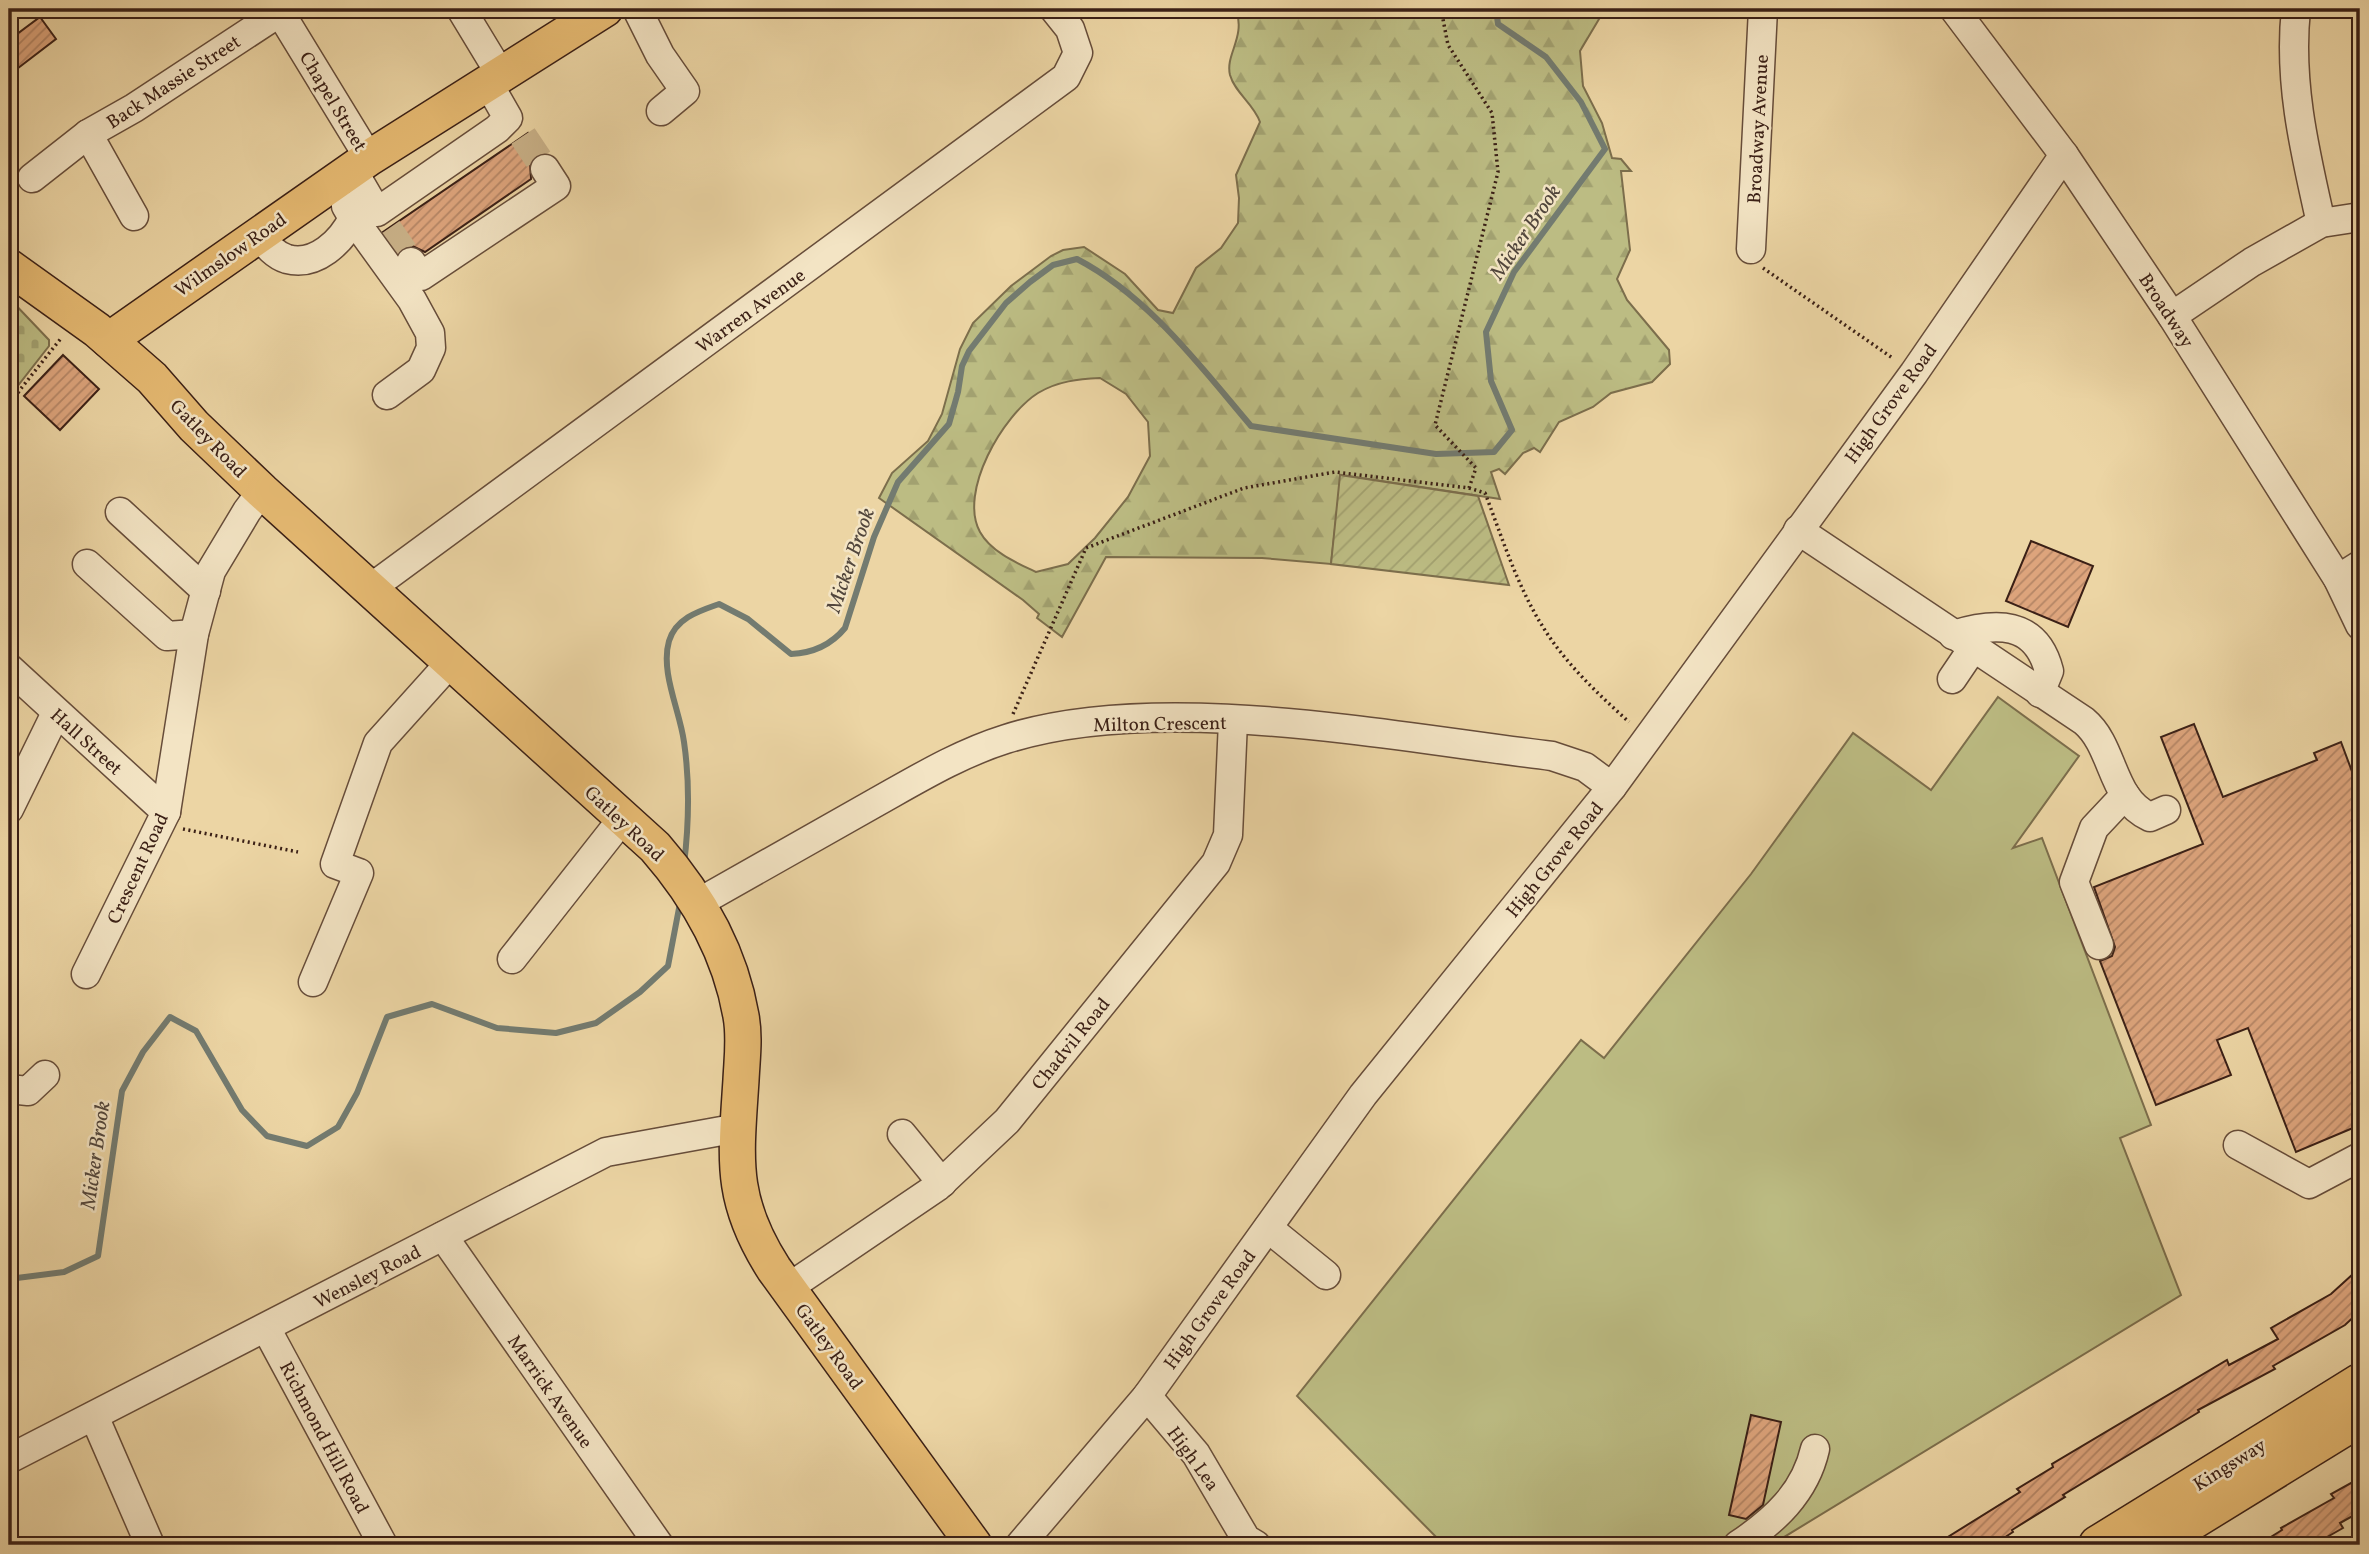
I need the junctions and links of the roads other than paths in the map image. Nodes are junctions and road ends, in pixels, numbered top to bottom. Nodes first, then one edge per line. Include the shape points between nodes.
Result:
1 (461, 9) edge
2 (605, 9) edge
3 (637, 9) edge
4 (1054, 9) edge
5 (1763, 9) edge
6 (1954, 9) edge
7 (2296, 9) edge
8 (279, 11) edge
9 (494, 79) junction
10 (661, 111) dead end
11 (78, 143) junction
12 (2064, 155) junction
13 (545, 169) tunnel mouth
14 (350, 170) junction
15 (32, 178) dead end
16 (134, 216) dead end
17 (2360, 217) edge
18 (373, 219) junction
19 (2321, 223) junction
20 (258, 234) junction
21 (1751, 249) road end
22 (411, 262) dead end
23 (9, 267) edge
24 (2172, 316) junction
25 (109, 340) junction
26 (387, 395) dead end
27 (262, 491) junction
28 (120, 512) dead end
29 (1798, 530) junction
30 (87, 564) dead end
31 (2349, 572) edge
32 (371, 588) junction
33 (206, 591) junction
34 (2360, 625) edge
35 (194, 634) junction
36 (1963, 641) junction
37 (449, 664) junction
38 (9, 668) edge
39 (1951, 679) dead end
40 (2040, 693) junction
41 (56, 713) junction
42 (1233, 721) junction
43 (1612, 788) junction
44 (2125, 795) junction
45 (9, 809) edge
46 (165, 810) junction
47 (2166, 810) dead end
48 (623, 818) junction
49 (696, 899) junction
50 (2099, 945) dead end
51 (512, 959) dead end
52 (86, 974) dead end
53 (313, 982) dead end
54 (46, 1075) dead end
55 (9, 1089) edge
56 (738, 1128) junction
57 (902, 1134) dead end
58 (2238, 1145) dead end
59 (2360, 1157) edge
60 (942, 1183) junction
61 (1268, 1228) junction
62 (443, 1236) junction
63 (1326, 1275) dead end
64 (788, 1288) junction
65 (266, 1328) junction
66 (2360, 1383) edge
67 (1147, 1396) junction
68 (94, 1416) junction
69 (2360, 1417) edge
70 (1815, 1449) dead end
71 (9, 1459) edge
72 (150, 1545) edge
73 (383, 1545) edge
74 (659, 1545) edge
75 (974, 1545) edge
76 (1020, 1545) edge
77 (1256, 1545) edge
78 (1738, 1545) edge
79 (2098, 1545) edge
80 (2152, 1545) edge

1 - 9 street
2 - 9 main road, Wilmslow Road
3 - 10 street via 685,91
4 - 32 street, Warren Avenue via 1070,29 1078,54 1066,77
5 - 21 street, Broadway Avenue
6 - 12 street, Broadway
7 - 19 street via 2299,124
8 - 11 street, Back Massie Street
8 - 14 street, Chapel Street
9 - 14 main road, Wilmslow Road
9 - 18 street via 515,127 497,129
11 - 15 street, Back Massie Street
11 - 16 street
12 - 24 street, Broadway
12 - 29 street, High Grove Road via 1914,373
13 - 22 street via 556,186 421,276
14 - 18 street, Chapel Street
14 - 20 main road, Wilmslow Road
17 - 19 street
18 - 20 street via 345,234 325,252 303,260 274,252
18 - 26 street, Chapel Street via 430,333 431,348 421,370
19 - 24 street
20 - 25 main road, Wilmslow Road
23 - 25 main road, Gatley Road
24 - 31 street, Broadway
25 - 27 main road, Gatley Road
27 - 32 main road, Gatley Road
27 - 33 street, Crescent Road via 211,571
28 - 33 street
29 - 36 street
29 - 43 street, High Grove Road
30 - 35 street via 167,636
31 - 34 street, Broadway
32 - 37 main road, Gatley Road
33 - 35 street, Crescent Road
35 - 46 street, Crescent Road
36 - 39 street
36 - 40 street
36 - 40 street via 1981,626 2020,631 2036,642 2049,671
37 - 48 main road, Gatley Road
37 - 53 street via 378,743 335,864 359,873
38 - 41 street, Hall Street
40 - 44 street via 2095,730
41 - 45 street
41 - 46 street, Hall Street
42 - 43 street, Milton Crescent via 1552,756 1585,768
42 - 49 street, Milton Crescent via 1120,720 1004,739 953,759
42 - 60 street, Chadvil Road via 1228,835 1216,863 1007,1121
43 - 61 street, High Grove Road via 1363,1095
44 - 47 street via 2139,812 2150,817
44 - 50 street via 2094,828 2074,883
46 - 52 street, Crescent Road
48 - 49 main road, Gatley Road via 655,847
48 - 51 street
49 - 56 main road, Gatley Road via 723,955 742,1017
54 - 55 street via 28,1091
56 - 62 street, Wensley Road via 606,1152
56 - 64 main road, Gatley Road via 742,1207 754,1237
57 - 60 street
58 - 59 street via 2309,1184
60 - 64 street, Chadvil Road
61 - 63 street
61 - 67 street, High Grove Road
62 - 65 street, Wensley Road
62 - 74 street, Marrick Avenue
64 - 75 main road, Gatley Road
65 - 68 street, Wensley Road
65 - 73 street, Richmond Hill Road
66 - 79 highway, Kingsway
67 - 76 street, High Grove Road
67 - 77 street, High Lea via 1196,1454 1246,1539
68 - 71 street, Wensley Road
68 - 72 street
69 - 80 highway, Kingsway
70 - 78 street via 1811,1469 1794,1497

